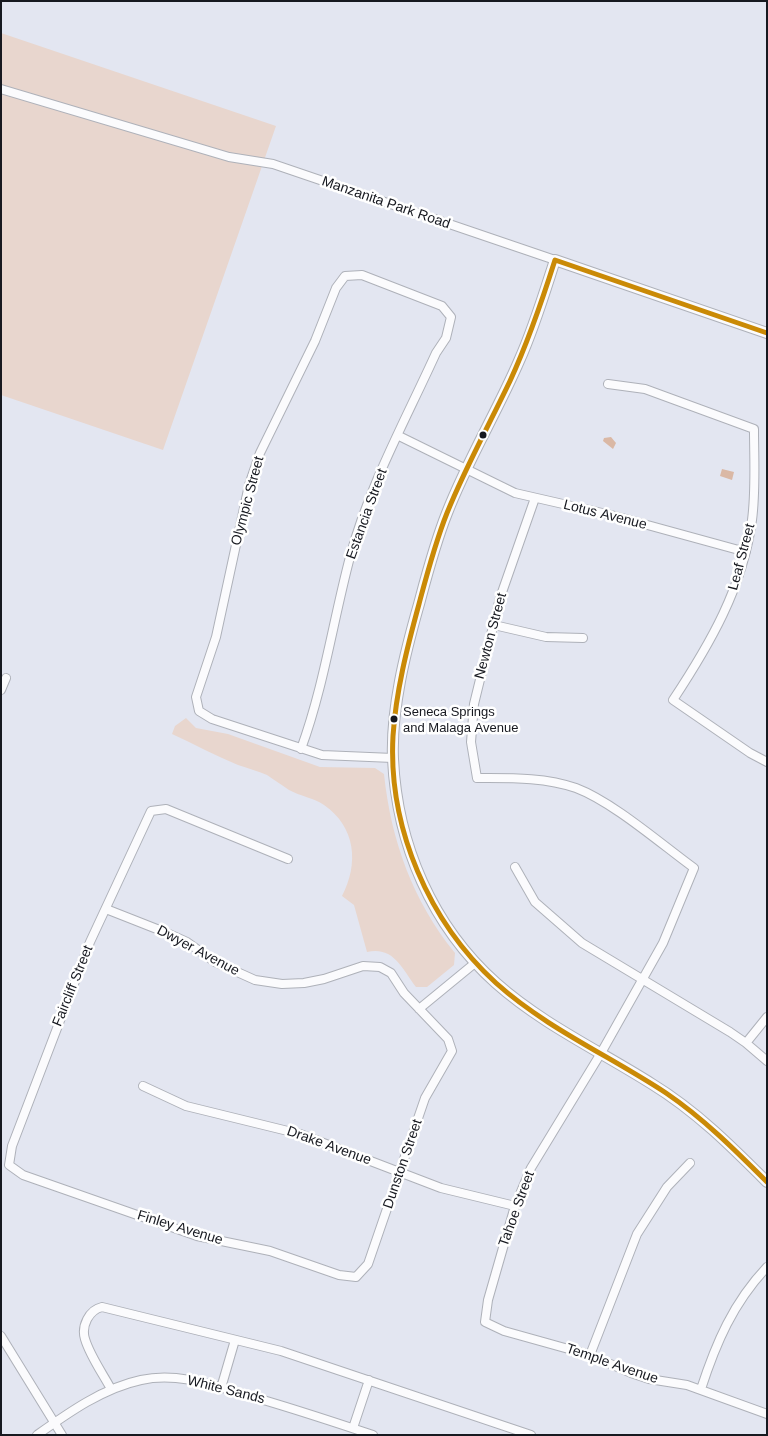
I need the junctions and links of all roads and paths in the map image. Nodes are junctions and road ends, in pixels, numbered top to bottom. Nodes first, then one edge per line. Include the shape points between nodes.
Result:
1 (1, 89) edge
2 (555, 260) junction
3 (451, 317) joint
4 (767, 333) edge
5 (608, 384) dead end
6 (398, 436) junction
7 (467, 469) junction
8 (535, 498) junction
9 (746, 552) junction
10 (494, 625) junction
11 (583, 638) dead end
12 (6, 678) dead end
13 (1, 690) edge
14 (301, 749) junction
15 (393, 758) junction
16 (767, 762) edge
17 (288, 859) dead end
18 (515, 867) dead end
19 (694, 868) joint
20 (106, 909) junction
21 (475, 963) junction
22 (643, 979) junction
23 (419, 1009) junction
24 (767, 1017) edge
25 (746, 1043) junction
26 (601, 1053) junction
27 (767, 1061) edge
28 (143, 1086) dead end
29 (690, 1164) dead end
30 (9, 1165) joint
31 (400, 1173) junction
32 (767, 1182) edge
33 (515, 1206) junction
34 (767, 1267) edge
35 (356, 1277) joint
36 (485, 1322) joint
37 (1, 1336) edge
38 (235, 1340) junction
39 (590, 1355) junction
40 (369, 1380) junction
41 (221, 1388) junction
42 (111, 1389) junction
43 (700, 1389) junction
44 (767, 1414) edge
45 (54, 1423) junction
46 (353, 1428) junction
47 (37, 1435) edge
48 (62, 1435) edge
49 (373, 1435) edge
50 (531, 1435) edge

1 - 2 street, Manzanita Park Road via 230,157 273,164
2 - 4 street, Manzanita Park Road
2 - 7 street via 519,362
3 - 6 street, Estancia Street via 446,338
3 - 14 street, Olympic Street via 442,306 362,275 345,276 336,288 315,342 257,461 216,637 196,697 199,711 212,719
5 - 9 street, Leaf Street via 645,389 754,429 755,488
6 - 7 street, Lotus Avenue
6 - 14 street, Estancia Street via 350,556 318,700
7 - 8 street, Lotus Avenue via 515,493
7 - 15 street via 446,513 413,626 399,691
8 - 9 street, Lotus Avenue
8 - 10 street, Newton Street via 500,598
9 - 16 street, Leaf Street via 721,620 673,700
10 - 11 street via 546,637
10 - 19 street, Newton Street via 474,704 471,742 477,778 518,778 576,788 597,798
12 - 13 street
14 - 15 street via 322,755
15 - 21 street via 398,808 423,885 441,919
17 - 20 street, Faircliff Street via 166,809 151,811
18 - 22 street via 535,902 551,918 582,943
19 - 22 street, Tahoe Street via 663,943
20 - 23 street, Dwyer Avenue via 187,942 215,962 255,980 304,983 363,966 380,967 391,973
20 - 30 street, Faircliff Street via 65,1003 12,1146
21 - 23 street
21 - 26 street via 516,1000
22 - 25 street
22 - 26 street, Tahoe Street
23 - 31 street, Dunston Street via 448,1039 452,1051 425,1098
24 - 25 street
25 - 27 street
26 - 32 street via 684,1106 718,1132
26 - 33 street, Tahoe Street via 531,1168
28 - 31 street, Drake Avenue via 186,1106 300,1134
29 - 39 street via 667,1187 637,1234
30 - 35 street, Finley Avenue via 23,1174 197,1236 270,1251 339,1275
31 - 33 street, Drake Avenue via 441,1188
31 - 35 street, Dunston Street via 368,1264
33 - 36 street, Tahoe Street via 488,1300
34 - 43 street via 748,1287 727,1322
36 - 39 street, Temple Avenue via 504,1331
37 - 45 street
38 - 40 street via 281,1351
38 - 41 street
38 - 42 street via 109,1308 96,1308 89,1314 85,1339
39 - 43 street, Temple Avenue via 649,1379
40 - 46 street
40 - 50 street
41 - 42 street, White Sands via 194,1380 166,1377
41 - 46 street, White Sands
42 - 45 street, White Sands
43 - 44 street, Temple Avenue
45 - 47 street, White Sands
45 - 48 street
46 - 49 street, White Sands

